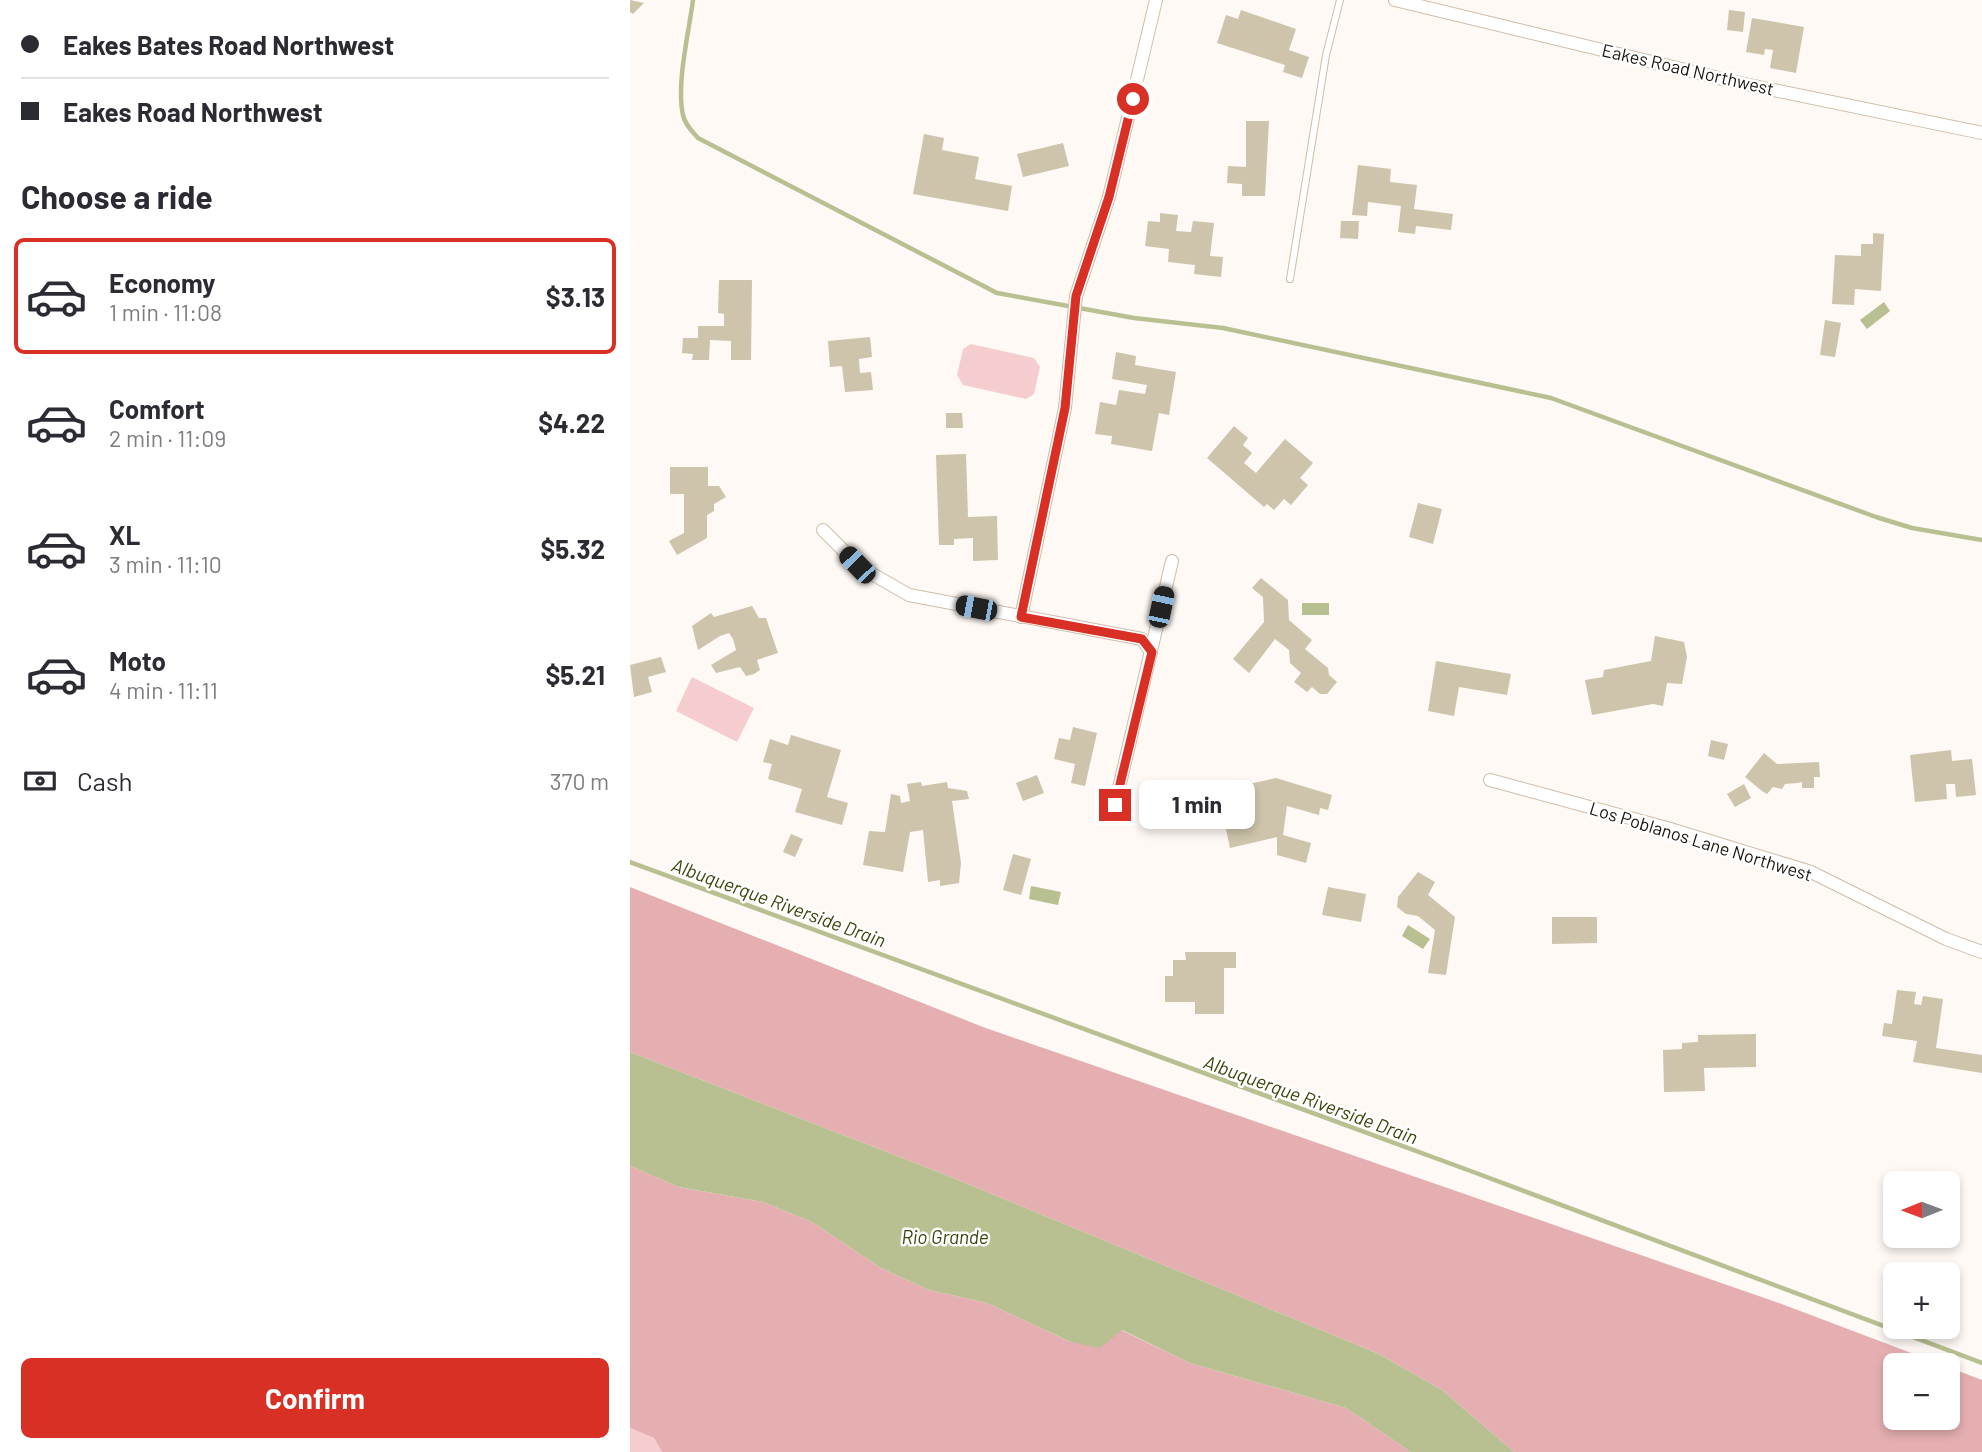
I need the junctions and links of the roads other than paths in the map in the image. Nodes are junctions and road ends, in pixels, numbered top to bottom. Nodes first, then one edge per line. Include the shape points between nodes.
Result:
1 (1156, 0) edge
2 (1340, 0) edge
3 (1395, 0) edge
4 (1982, 133) edge
5 (1290, 279) dead end
6 (823, 530) dead end
7 (1172, 561) dead end
8 (1021, 617) junction
9 (1152, 652) junction
10 (1490, 780) dead end
11 (1115, 805) dead end
12 (1982, 952) edge

1 - 8 street via 1109,197 1076,296 1065,408
2 - 5 lane via 1326,55
3 - 4 street, Eakes Road Northwest via 1735,82
6 - 8 street via 860,567 908,595
7 - 9 street
8 - 9 street via 1142,639
9 - 11 street
10 - 12 street, Los Poblanos Lane Northwest via 1811,872

